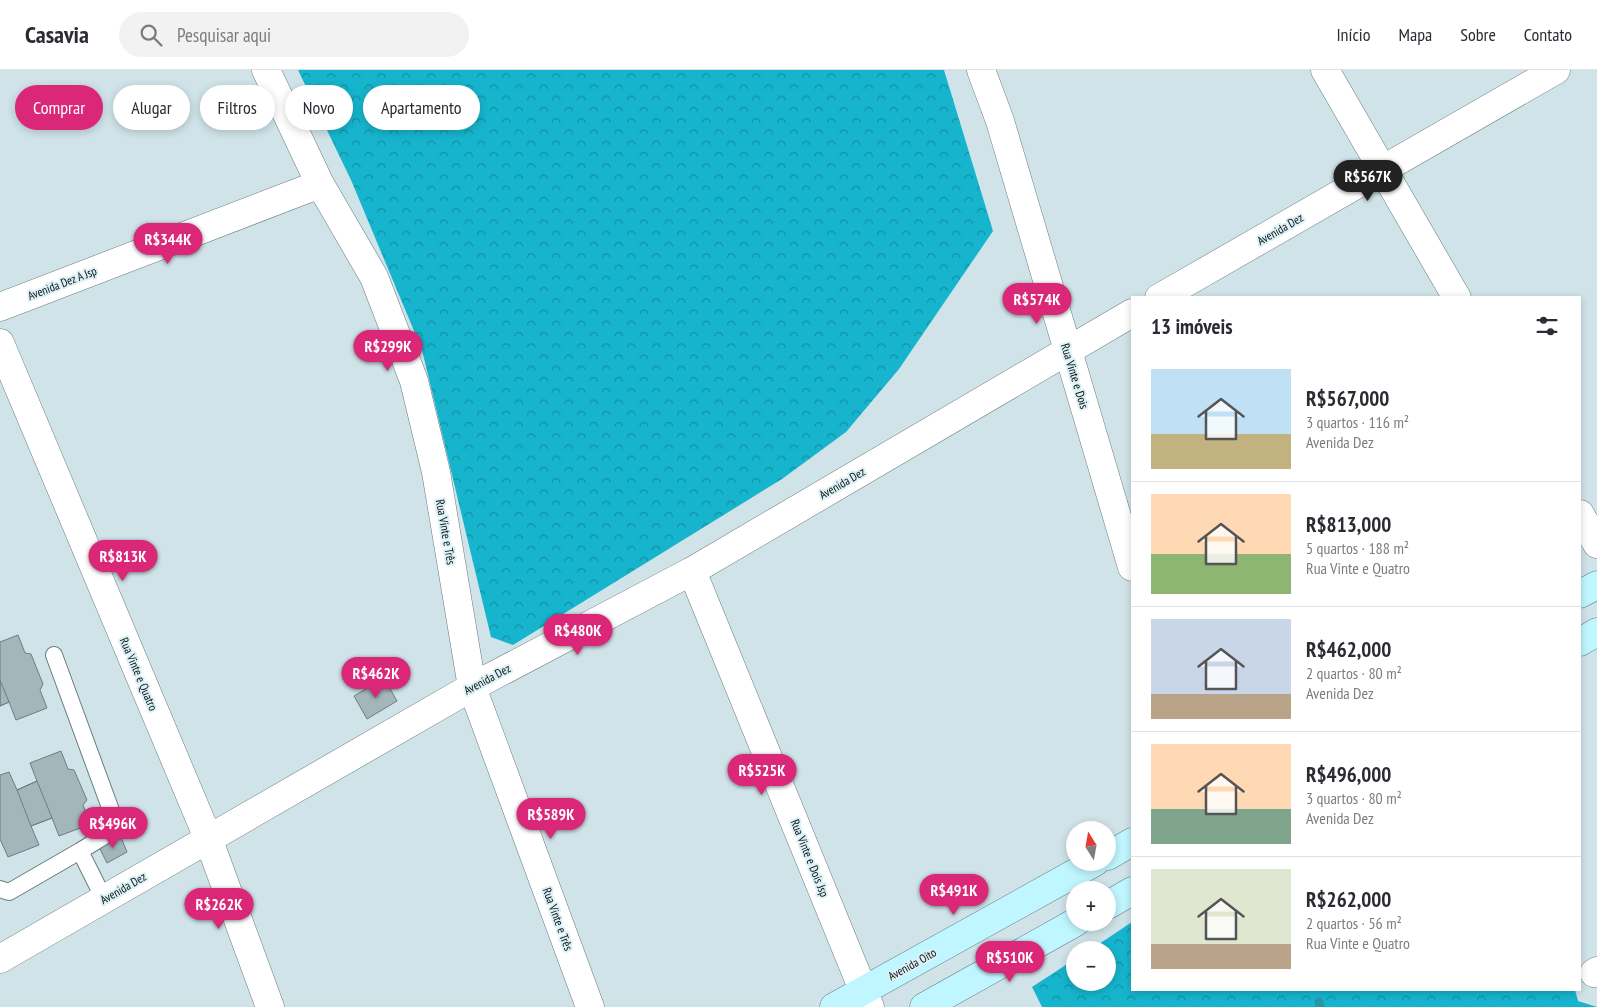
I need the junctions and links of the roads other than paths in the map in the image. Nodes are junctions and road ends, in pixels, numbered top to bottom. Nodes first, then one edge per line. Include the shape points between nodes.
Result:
1 (266, 70) edge
2 (981, 70) edge
3 (1325, 70) edge
4 (1556, 70) edge
5 (1384, 169) junction
6 (320, 184) junction
7 (1162, 296) edge
8 (1456, 296) edge
9 (0, 307) edge
10 (1131, 314) edge
11 (0, 343) edge
12 (1067, 351) junction
13 (1131, 564) edge
14 (692, 571) junction
15 (1597, 585) edge
16 (1581, 593) edge
17 (1597, 632) edge
18 (1581, 641) edge
19 (54, 655) dead end
20 (472, 687) junction
21 (208, 838) junction
22 (1131, 843) edge
23 (80, 851) junction
24 (1116, 851) edge
25 (1080, 871) edge
26 (0, 889) edge
27 (1131, 892) edge
28 (104, 899) junction
29 (1116, 900) edge
30 (1066, 928) edge
31 (0, 959) edge
32 (867, 998) edge
33 (270, 1007) edge
34 (590, 1007) edge
35 (834, 1007) edge
36 (924, 1007) edge

1 - 6 street, Rua Vinte e Três
2 - 12 street, Rua Vinte e Dois via 1000,122
3 - 5 street
4 - 5 street, Avenida Dez
5 - 7 street, Avenida Dez
5 - 8 street
6 - 9 street, Avenida Dez A Jsp
6 - 20 street, Rua Vinte e Três via 374,277 414,381 436,472
10 - 12 street, Avenida Dez
11 - 21 street, Rua Vinte e Quatro
12 - 13 street, Rua Vinte e Dois
12 - 14 street, Avenida Dez
14 - 20 street, Avenida Dez
14 - 32 street, Rua Vinte e Dois Jsp
15 - 16 street
17 - 18 street
19 - 23 lane via 113,819 111,832
20 - 21 street, Avenida Dez
20 - 34 street, Rua Vinte e Três
21 - 28 street, Avenida Dez
21 - 33 street, Rua Vinte e Quatro
22 - 24 street
23 - 26 lane via 9,892
23 - 28 lane
25 - 32 street, Avenida Oito
27 - 29 street
28 - 31 street, Avenida Dez
30 - 36 street
32 - 35 street, Avenida Oito

